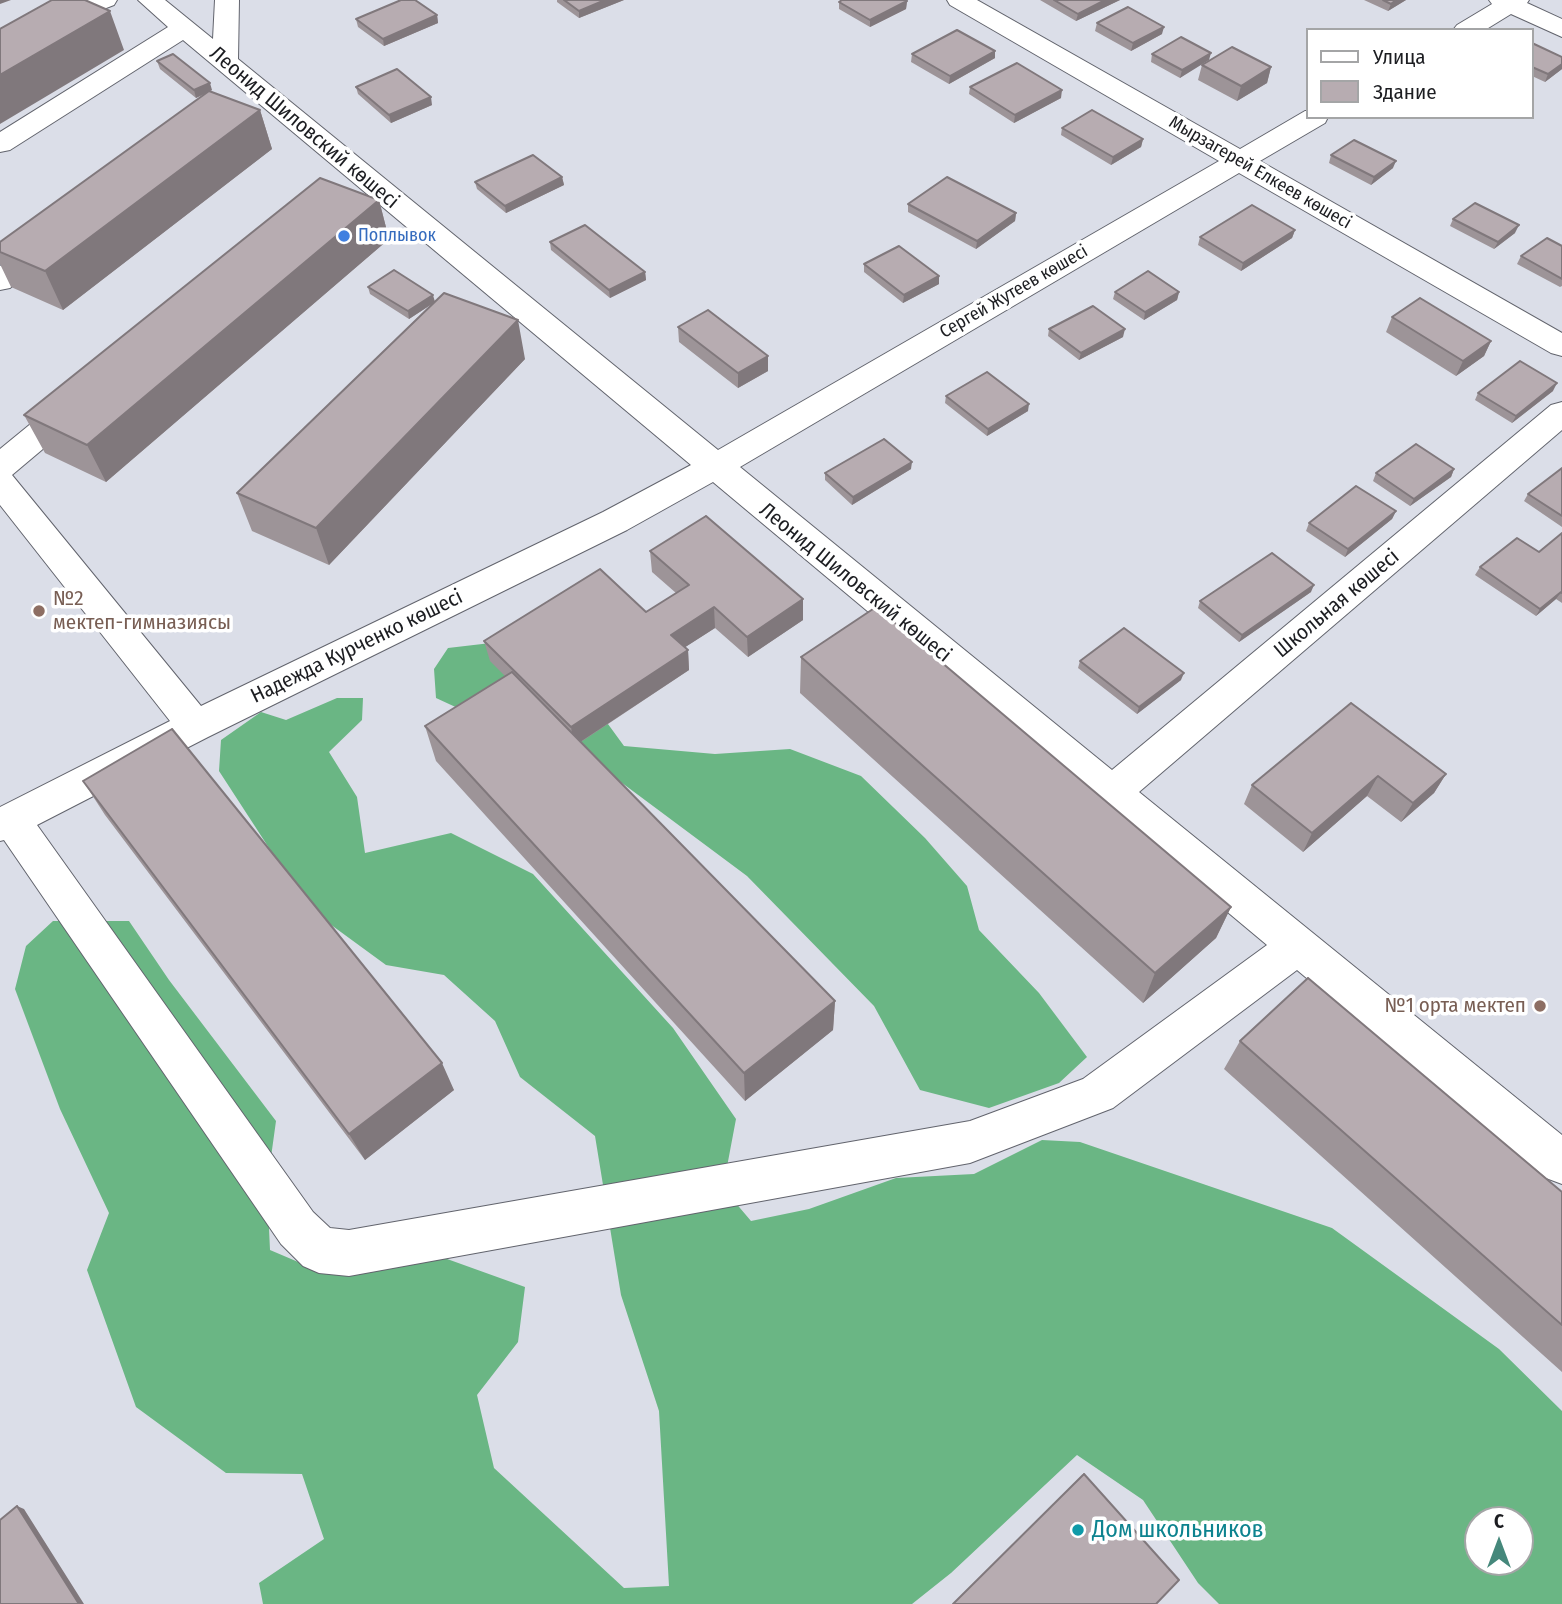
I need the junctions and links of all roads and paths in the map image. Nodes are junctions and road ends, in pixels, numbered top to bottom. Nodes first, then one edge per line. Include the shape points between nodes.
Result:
1 (150, 0) edge
2 (227, 0) edge
3 (959, 0) edge
4 (100, 1) edge
5 (1509, 1) edge
6 (184, 28) junction
7 (1469, 28) edge
8 (1562, 29) edge
9 (0, 41) edge
10 (225, 62) junction
11 (1312, 119) edge
12 (0, 144) edge
13 (1239, 161) junction
14 (66, 230) edge
15 (0, 281) edge
16 (1562, 346) edge
17 (94, 388) edge
18 (1562, 413) edge
19 (0, 467) edge
20 (714, 467) junction
21 (0, 482) edge
22 (195, 726) junction
23 (1111, 793) junction
24 (5, 822) edge
25 (1298, 946) junction
26 (1562, 1163) edge

1 - 6 street, Леонид Шиловский көшесі
2 - 10 street
3 - 13 street, Мырзагерей Елкеев көшесі
4 - 9 street
5 - 7 street
5 - 8 street
6 - 10 street, Леонид Шиловский көшесі
6 - 12 street
10 - 20 street, Леонид Шиловский көшесі via 241,93
11 - 13 street, Сергей Жутеев көшесі
13 - 16 street, Мырзагерей Елкеев көшесі
13 - 20 street, Сергей Жутеев көшесі
14 - 15 street
17 - 19 street
18 - 23 street, Школьная көшесі
20 - 22 street, Надежда Курченко көшесі via 615,521
20 - 23 street, Леонид Шиловский көшесі
21 - 22 street
22 - 24 street, Надежда Курченко көшесі
23 - 25 street, Леонид Шиловский көшесі
24 - 25 street via 296,1228 319,1250 349,1253 970,1142 1098,1094
25 - 26 street, Леонид Шиловский көшесі

